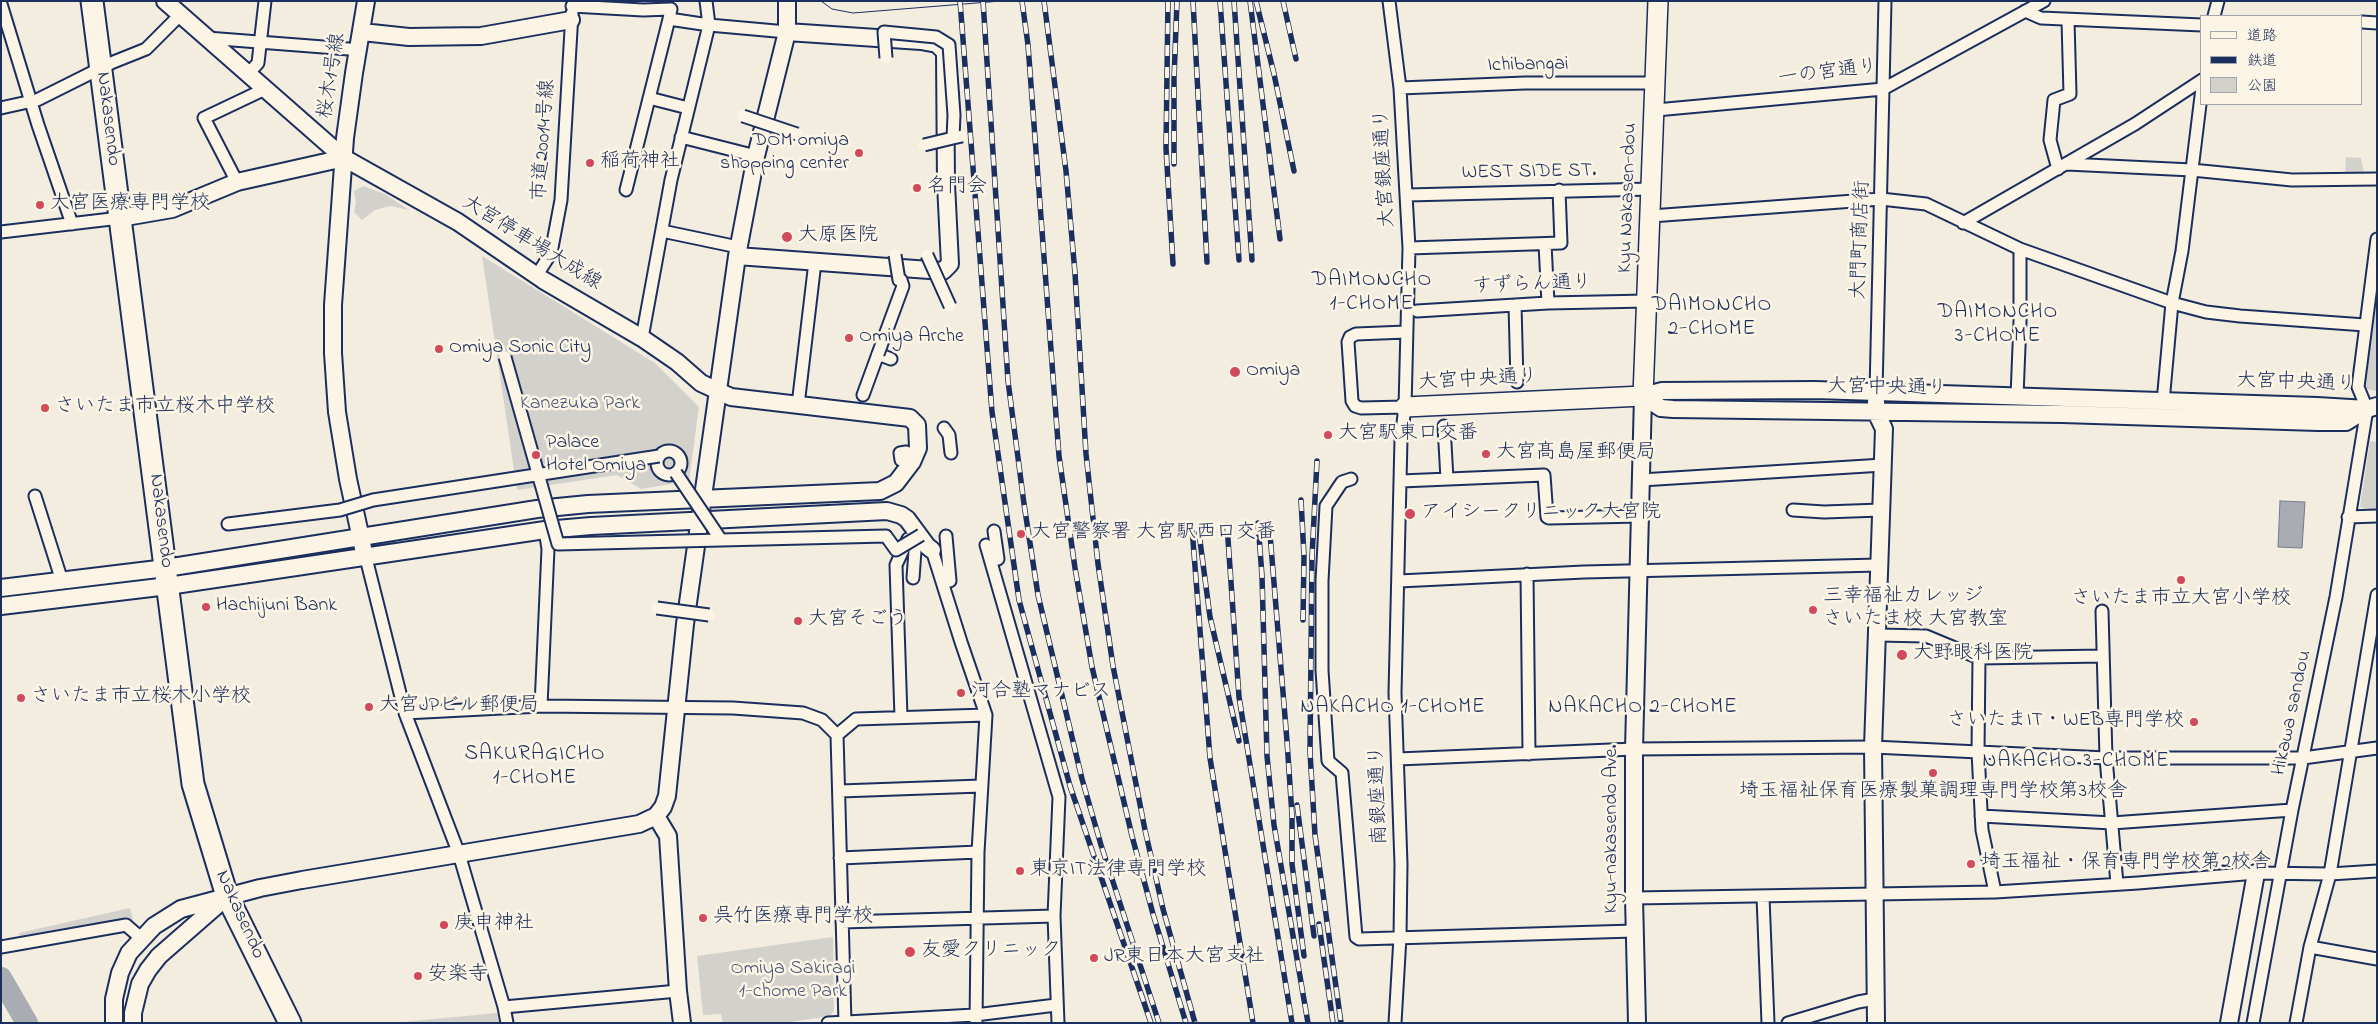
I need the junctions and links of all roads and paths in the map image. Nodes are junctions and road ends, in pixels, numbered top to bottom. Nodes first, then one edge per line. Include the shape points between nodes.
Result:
1 (92, 1) edge
2 (165, 1) edge
3 (265, 1) edge
4 (366, 1) edge
5 (706, 1) edge
6 (787, 1) edge
7 (1389, 1) edge
8 (1658, 1) edge
9 (1886, 1) edge
10 (2044, 1) edge
11 (2218, 1) edge
12 (572, 9) edge
13 (2, 10) edge
14 (2025, 12) junction
15 (180, 15) junction
16 (2214, 15) edge
17 (669, 19) junction
18 (2068, 20) junction
19 (2363, 22) edge
20 (2377, 23) edge
21 (709, 25) junction
22 (2200, 25) edge
23 (362, 32) junction
24 (787, 32) junction
25 (207, 38) junction
26 (262, 41) junction
27 (349, 49) dead end
28 (886, 58) dead end
29 (101, 69) junction
30 (248, 74) junction
31 (2200, 81) edge
32 (1656, 83) junction
33 (1400, 88) junction
34 (265, 89) junction
35 (1883, 89) junction
36 (649, 98) junction
37 (32, 102) junction
38 (2200, 104) edge
39 (1, 108) edge
40 (688, 108) junction
41 (1656, 110) junction
42 (743, 116) dead end
43 (797, 134) dead end
44 (681, 137) junction
45 (924, 145) dead end
46 (756, 156) junction
47 (344, 158) junction
48 (2063, 167) junction
49 (2192, 170) junction
50 (2377, 179) edge
51 (237, 182) junction
52 (1652, 189) junction
53 (626, 190) dead end
54 (1559, 190) junction
55 (1407, 195) junction
56 (1881, 199) junction
57 (1651, 216) junction
58 (120, 218) junction
59 (1964, 223) junction
60 (72, 224) junction
61 (1, 232) edge
62 (662, 232) junction
63 (2377, 239) edge
64 (1545, 244) junction
65 (1409, 248) junction
66 (2020, 249) junction
67 (737, 252) junction
68 (895, 255) dead end
69 (927, 255) dead end
70 (815, 262) junction
71 (537, 276) junction
72 (1647, 301) junction
73 (1548, 303) junction
74 (2172, 303) junction
75 (1515, 305) junction
76 (950, 306) dead end
77 (1417, 311) dead end
78 (2366, 325) junction
79 (1406, 332) junction
80 (642, 338) junction
81 (878, 354) junction
82 (504, 357) dead end
83 (891, 359) dead end
84 (1517, 382) dead end
85 (1876, 392) junction
86 (725, 395) junction
87 (863, 395) dead end
88 (1643, 396) junction
89 (2016, 396) junction
90 (2163, 402) junction
91 (798, 405) junction
92 (1406, 407) junction
93 (2372, 408) edge
94 (1876, 412) junction
95 (1444, 426) dead end
96 (946, 431) dead end
97 (951, 453) dead end
98 (659, 456) junction
99 (1883, 465) junction
100 (676, 474) junction
101 (538, 475) junction
102 (1351, 479) dead end
103 (1401, 479) junction
104 (1447, 479) junction
105 (1641, 480) junction
106 (35, 496) dead end
107 (703, 499) junction
108 (1793, 510) dead end
109 (1882, 510) junction
110 (1640, 516) junction
111 (2377, 516) edge
112 (2348, 517) junction
113 (700, 521) junction
114 (228, 524) dead end
115 (545, 530) junction
116 (994, 531) dead end
117 (917, 532) junction
118 (946, 536) dead end
119 (361, 537) junction
120 (721, 540) junction
121 (986, 545) dead end
122 (932, 550) joint
123 (366, 558) junction
124 (998, 559) dead end
125 (1879, 564) junction
126 (1639, 571) junction
127 (1527, 574) junction
128 (167, 577) junction
129 (913, 578) dead end
130 (62, 581) junction
131 (950, 581) dead end
132 (1399, 581) junction
133 (1, 588) edge
134 (2377, 595) edge
135 (1, 606) edge
136 (657, 608) dead end
137 (2102, 611) dead end
138 (709, 615) dead end
139 (2374, 623) edge
140 (1877, 635) junction
141 (2104, 656) junction
142 (1979, 658) junction
143 (541, 706) junction
144 (677, 708) junction
145 (405, 713) junction
146 (986, 715) junction
147 (901, 717) junction
148 (837, 735) junction
149 (1873, 747) junction
150 (2377, 748) edge
151 (1634, 749) junction
152 (2350, 751) junction
153 (1978, 752) junction
154 (1529, 754) junction
155 (2106, 758) junction
156 (2303, 758) junction
157 (1398, 759) junction
158 (981, 786) junction
159 (840, 791) junction
160 (2292, 810) junction
161 (656, 816) junction
162 (1981, 816) junction
163 (2112, 823) junction
164 (978, 852) junction
165 (459, 854) junction
166 (840, 858) junction
167 (2377, 871) edge
168 (2256, 873) junction
169 (2330, 874) junction
170 (2281, 875) junction
171 (2117, 884) junction
172 (1994, 892) junction
173 (1873, 895) junction
174 (227, 896) junction
175 (1763, 897) junction
176 (1634, 898) junction
177 (1054, 916) junction
178 (977, 917) junction
179 (842, 922) junction
180 (1634, 931) junction
181 (1400, 937) junction
182 (141, 938) junction
183 (2310, 946) junction
184 (1, 947) edge
185 (2377, 959) edge
186 (678, 992) junction
187 (1875, 999) junction
188 (1056, 1005) junction
189 (504, 1006) junction
190 (976, 1019) edge
191 (844, 1022) edge
192 (114, 1023) edge
193 (133, 1023) edge
194 (290, 1023) edge
195 (507, 1023) edge
196 (682, 1023) edge
197 (828, 1023) edge
198 (1058, 1023) edge
199 (1395, 1023) edge
200 (1637, 1023) edge
201 (1768, 1023) edge
202 (1788, 1023) edge
203 (1876, 1023) edge
204 (2229, 1023) edge
205 (2253, 1023) edge
206 (2296, 1023) edge

1 - 29 highway, Nakasendo
2 - 15 street, 大宮停車場大成線
3 - 26 street
4 - 23 street, 桜木1号線
5 - 21 street
6 - 24 street
7 - 33 street, 大宮銀座通り
8 - 32 main road, Kyu Nakasen-dou
9 - 35 street, 大門町商店街
10 - 14 street, 一の宮通り
11 - 16 street
12 - 17 street via 671,9
12 - 23 street via 481,36 409,37
12 - 71 street, 市道20014号線 via 561,200 551,253
13 - 37 street
14 - 18 street via 2041,18
14 - 35 street, 一の宮通り
15 - 25 street, 大宮停車場大成線
15 - 29 street via 146,49
17 - 21 street
17 - 36 street
18 - 22 street
18 - 48 street via 2070,94 2054,100 2050,140
19 - 20 street
21 - 24 street
21 - 40 street
23 - 47 street, 桜木1号線
24 - 46 street
24 - 70 street via 921,41 937,44 945,52 950,256 947,269
25 - 26 street
25 - 30 street, 大宮停車場大成線
26 - 27 street
26 - 30 street via 258,64
28 - 45 street, bridge via 881,32 936,37 949,45 958,137
29 - 37 street
29 - 58 highway, Nakasendo
30 - 34 street, 大宮停車場大成線
31 - 48 street
32 - 33 street, Ichibangai via 1524,83
32 - 41 main road, Kyu Nakasen-dou
33 - 55 street, 大宮銀座通り
34 - 47 street, 大宮停車場大成線
34 - 51 street via 204,118
35 - 41 street, 一の宮通り
35 - 56 street, 大門町商店街
36 - 40 street
36 - 53 street
37 - 39 street
37 - 60 street
38 - 49 street
40 - 44 street
41 - 52 main road, Kyu Nakasen-dou
42 - 43 street, bridge
44 - 46 street
44 - 62 street
46 - 67 street
47 - 51 street
47 - 71 street, 大宮停車場大成線 via 458,222
47 - 119 street, 桜木1号線 via 336,241 333,353 337,412
48 - 49 street
48 - 59 street
49 - 50 street via 2292,180
49 - 74 street
51 - 58 street via 172,209
52 - 54 street, WEST SIDE ST.
52 - 57 main road, Kyu Nakasen-dou
54 - 55 street, WEST SIDE ST.
54 - 64 street via 1562,243
55 - 65 street, 大宮銀座通り
56 - 57 street
56 - 59 street via 1926,204
56 - 85 street, 大門町商店街
57 - 72 main road, Kyu Nakasen-dou
58 - 60 street
58 - 128 highway, Nakasendo
59 - 66 street
60 - 61 street
62 - 67 street
62 - 80 street
63 - 78 street
64 - 65 street
64 - 73 street
65 - 79 street, 大宮銀座通り
66 - 74 street
66 - 89 street
67 - 70 street
67 - 86 street
68 - 81 street, bridge via 899,280 904,286
69 - 76 street, bridge
70 - 91 street
71 - 80 street, 大宮停車場大成線
72 - 73 street, すずらん通り
72 - 88 main road, Kyu Nakasen-dou
73 - 75 street, すずらん通り
74 - 78 street via 2240,316
74 - 90 street
75 - 77 street, すずらん通り
75 - 84 street
78 - 93 street via 2358,387
79 - 92 street, 大宮銀座通り
79 - 92 street via 1356,334 1348,342 1355,406
80 - 86 street, 大宮停車場大成線 via 701,383
81 - 83 street
81 - 87 street
82 - 101 street, bridge
85 - 88 street, 大宮中央通り via 1662,391
85 - 89 street, 大宮中央通り
85 - 94 street
86 - 91 street, 大宮停車場大成線
86 - 107 street
88 - 92 main road, 大宮中央通り
88 - 94 street, 大宮中央通り via 1661,408 1673,409
88 - 105 street, Kyu-nakasendo Ave.
89 - 90 street, 大宮中央通り
90 - 93 street, 大宮中央通り
91 - 107 street, 大宮停車場大成線 via 910,418 917,425 918,448 912,462 888,489 869,493
92 - 103 street, 南銀座通り via 1401,439
93 - 94 street, 大宮中央通り via 2346,422
93 - 112 street, Hikawa sandou
94 - 99 street via 1884,429
95 - 104 street
96 - 97 street
98 - 100 street via 657,465 661,472
98 - 100 street via 668,451 678,454 682,465
98 - 101 street, bridge
99 - 105 street
99 - 109 street
100 - 120 street, bridge
101 - 114 street, bridge via 373,500 340,510
101 - 120 street, bridge via 558,544
102 - 181 street via 1342,482 1326,506 1322,670 1328,761 1342,773 1356,937
103 - 104 street
103 - 132 street, 南銀座通り
104 - 110 street via 1544,475 1549,518
105 - 110 street, Kyu-nakasendo Ave.
106 - 130 street
107 - 113 street
107 - 119 street via 537,508
108 - 109 street
109 - 125 street
110 - 126 street, Kyu-nakasendo Ave.
111 - 112 street
112 - 156 street, Hikawa sandou via 2336,597
113 - 115 street
113 - 117 street via 887,511 901,515
113 - 144 street
115 - 123 street
115 - 143 street via 548,549
116 - 124 street
117 - 120 street, bridge via 896,550 886,536
117 - 122 street
117 - 129 street
117 - 147 street via 896,565
118 - 131 street
119 - 123 street, 桜木1号線
119 - 128 street
121 - 177 street via 1059,798
122 - 146 street
123 - 128 street
123 - 145 street
125 - 126 street
125 - 140 street
126 - 127 street
126 - 151 street, Kyu-nakasendo Ave.
127 - 132 street
127 - 154 street
128 - 130 street
128 - 135 street
128 - 174 highway, Nakasendo via 192,784
130 - 133 street
132 - 157 street, 南銀座通り via 1395,694
134 - 139 street
136 - 138 street, bridge
137 - 141 street
139 - 152 street
140 - 142 street via 1926,636
140 - 149 street
141 - 142 street
141 - 155 street
142 - 153 street
143 - 144 street
143 - 145 street
144 - 148 street via 803,713 822,720
144 - 161 street via 667,796
145 - 165 street
146 - 147 street
146 - 158 street
147 - 148 street via 856,719
148 - 159 street
149 - 151 street
149 - 153 street
149 - 173 street
150 - 152 street
151 - 154 street
151 - 176 street, Kyu-nakasendo Ave.
152 - 156 street
152 - 169 street
153 - 155 street
153 - 162 street
154 - 157 street
155 - 156 street
155 - 163 street
156 - 160 street, Hikawa sandou
157 - 181 street, 南銀座通り
158 - 159 street
158 - 164 street
159 - 166 street
160 - 163 street
160 - 170 street, Hikawa sandou
161 - 165 street via 639,824
161 - 186 street via 668,836
162 - 163 street
162 - 172 street
163 - 171 street
164 - 166 street
164 - 178 street
165 - 174 street
165 - 189 street
166 - 179 street
167 - 169 street
168 - 170 street
168 - 171 street
168 - 204 street
169 - 170 street
169 - 183 street
170 - 205 street, Hikawa sandou
171 - 172 street
172 - 173 street
173 - 175 street
173 - 187 street
174 - 182 street via 181,909
174 - 193 street via 159,956 148,970 140,984
174 - 194 highway, Nakasendo
175 - 176 street
175 - 201 street
176 - 180 street, Kyu-nakasendo Ave.
177 - 178 street
177 - 188 street
178 - 179 street
178 - 190 street
179 - 191 street
180 - 181 street
180 - 200 street, Kyu-nakasendo Ave.
181 - 199 street, 南銀座通り
182 - 184 street via 126,925
182 - 192 street via 129,953 120,973 114,999
183 - 185 street
183 - 206 street
186 - 189 street
186 - 196 street
187 - 202 street
187 - 203 street
188 - 190 street
188 - 198 street
189 - 195 street
190 - 191 street
191 - 197 street

